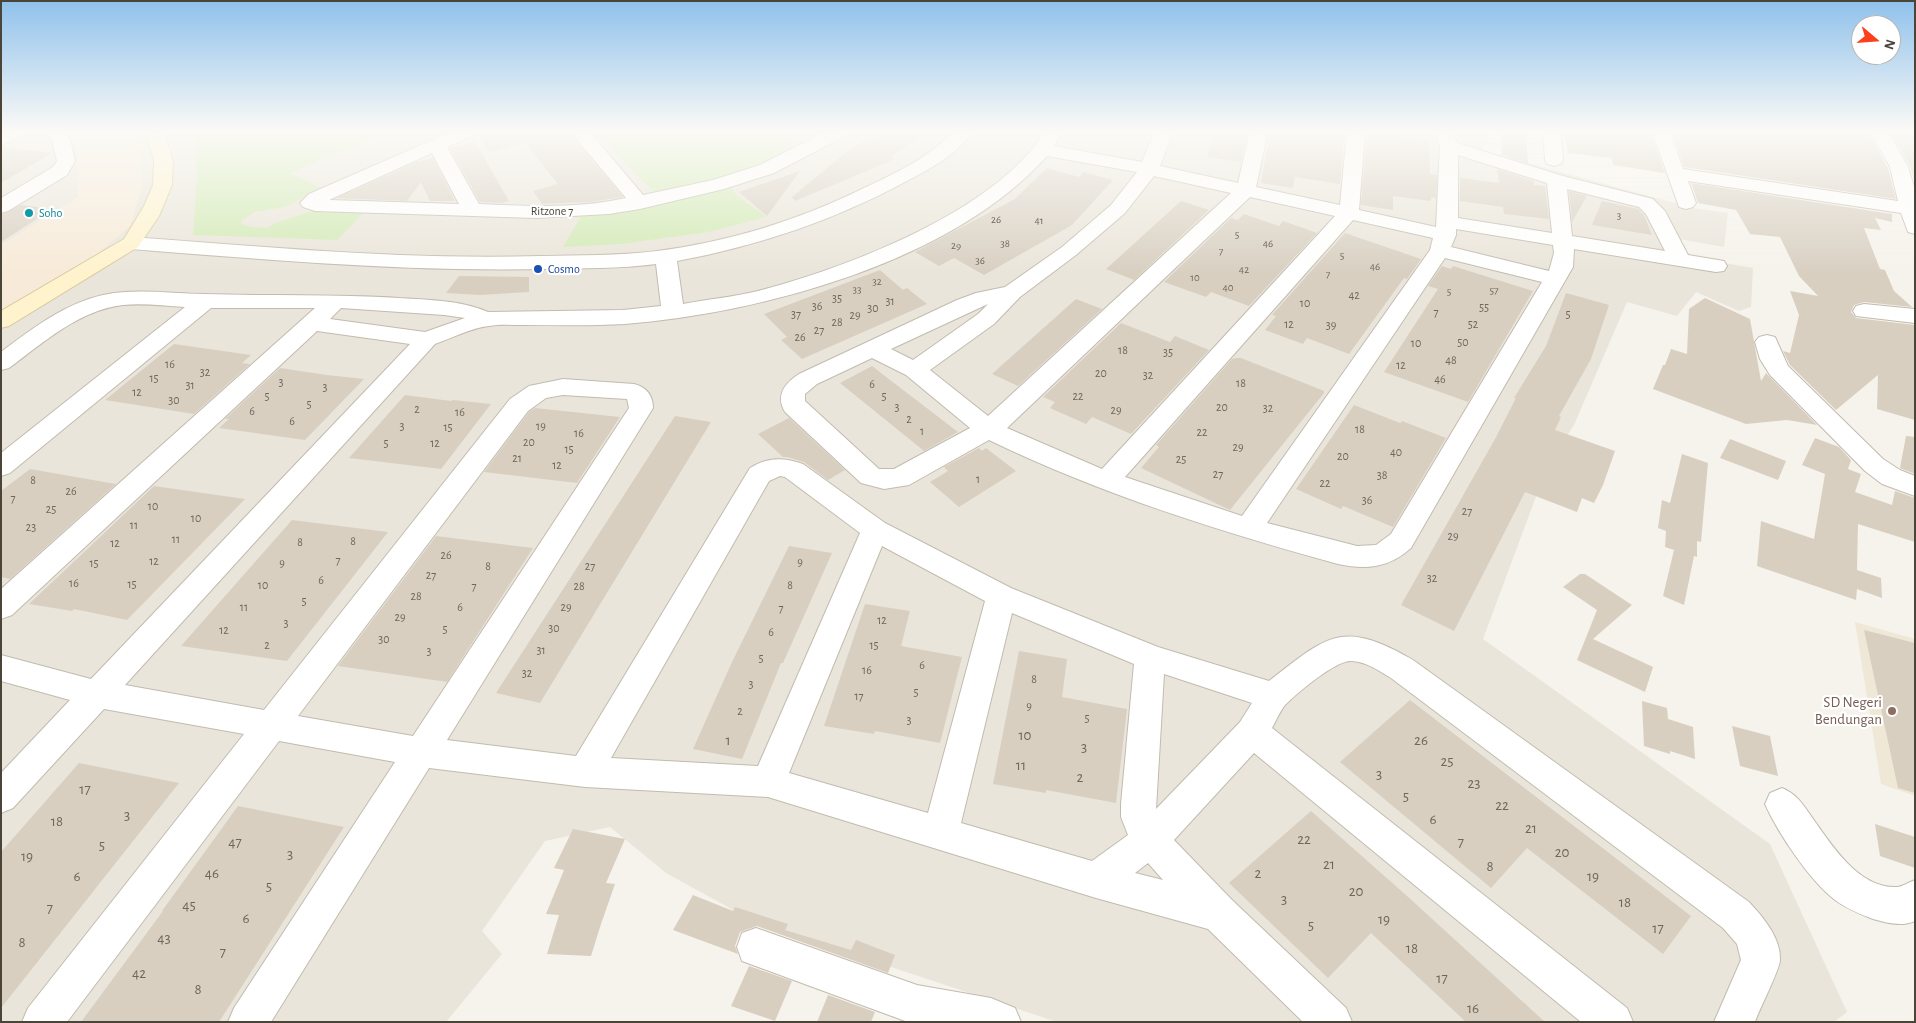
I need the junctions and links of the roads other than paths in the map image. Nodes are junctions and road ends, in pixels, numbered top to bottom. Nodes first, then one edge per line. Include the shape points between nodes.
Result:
1 (47, 179) edge
2 (163, 179) edge
3 (360, 179) edge
4 (455, 179) edge
5 (619, 179) edge
6 (737, 179) edge
7 (898, 179) edge
8 (1014, 179) edge
9 (1141, 179) edge
10 (1194, 179) edge
11 (1248, 179) edge
12 (1352, 179) edge
13 (1446, 179) edge
14 (1556, 179) edge
15 (1579, 179) edge
16 (1677, 179) edge
17 (1713, 179) edge
18 (1902, 179) edge
19 (1246, 190) junction
20 (640, 203) junction
21 (1686, 203) dead end
22 (1, 207) edge
23 (1911, 209) junction
24 (473, 211) junction
25 (1349, 213) junction
26 (1915, 228) edge
27 (1445, 236) junction
28 (1562, 240) junction
29 (131, 243) junction
30 (666, 256) junction
31 (1680, 260) junction
32 (1716, 266) dead end
33 (1555, 279) junction
34 (1012, 292) junction
35 (336, 300) junction
36 (206, 301) junction
37 (1864, 311) dead end
38 (673, 312) junction
39 (1915, 316) edge
40 (485, 319) junction
41 (1, 321) edge
42 (310, 323) junction
43 (427, 339) junction
44 (1767, 342) dead end
45 (872, 348) junction
46 (1, 363) edge
47 (914, 370) junction
48 (988, 429) junction
49 (1, 467) edge
50 (1106, 481) junction
51 (1915, 487) edge
52 (1248, 529) junction
53 (875, 530) junction
54 (1001, 596) junction
55 (1, 607) edge
56 (1150, 657) junction
57 (1, 668) edge
58 (97, 694) junction
59 (1273, 696) junction
60 (273, 725) junction
61 (1252, 732) junction
62 (421, 752) junction
63 (585, 772) junction
64 (768, 782) junction
65 (1, 797) edge
66 (1782, 804) dead end
67 (940, 834) junction
68 (1150, 840) junction
69 (1096, 880) junction
70 (1915, 898) edge
71 (1219, 913) junction
72 (756, 947) dead end
73 (912, 1013) edge
74 (42, 1022) edge
75 (248, 1022) edge
76 (1001, 1022) edge
77 (1332, 1022) edge
78 (1613, 1022) edge
79 (1734, 1022) edge

1 - 22 street
2 - 29 street via 160,195
3 - 24 street, Ritzone 7 via 310,202 315,205
4 - 24 street
5 - 20 street
6 - 20 street, Ritzone 7
7 - 30 street via 808,221
8 - 38 street via 972,209 913,244 836,274 760,297
9 - 34 street via 1118,209 1069,251
10 - 19 street
11 - 19 street
12 - 25 street
13 - 27 street
14 - 28 street
15 - 31 street via 1646,203 1655,211
16 - 21 street
17 - 23 street
18 - 23 street
19 - 25 street
19 - 48 street via 1007,415
20 - 24 street, Ritzone 7 via 578,211
23 - 26 street
25 - 27 street
25 - 50 street
27 - 28 street
27 - 33 street
27 - 52 street
28 - 31 street
28 - 33 street via 1562,266
29 - 30 street via 436,265 526,264
29 - 41 street
30 - 38 street
31 - 32 street
33 - 52 street via 1401,541 1388,552 1375,557 1352,556
34 - 45 street via 965,305
34 - 47 street via 986,319
35 - 36 street
35 - 40 street via 444,308 469,312
35 - 42 street
36 - 46 street via 144,297 104,302 58,322
36 - 49 street
37 - 39 street
38 - 40 street via 623,317
40 - 43 street
42 - 43 street
42 - 55 street
43 - 58 street
44 - 51 street via 1778,370 1874,465 1891,477
45 - 47 street
45 - 48 street via 808,378 799,385 791,400 870,476 884,480 900,478
47 - 48 street
48 - 50 street
50 - 52 street
53 - 54 street
53 - 63 street via 794,470 772,468 760,475
53 - 64 street
54 - 56 street
54 - 67 street
56 - 59 street
56 - 68 street via 1138,804 1139,817
57 - 58 street
58 - 60 street
58 - 65 street
59 - 61 street
59 - 79 street via 1322,657 1338,649 1365,650 1402,668 1736,915 1758,945 1762,961
60 - 62 street
60 - 62 street via 519,405 538,392 563,387 634,392 641,400 641,408
60 - 74 street
61 - 68 street
61 - 78 street
62 - 63 street
62 - 75 street
63 - 64 street
64 - 67 street
66 - 70 street via 1833,876 1848,888 1890,907 1907,906
67 - 69 street
68 - 69 street
68 - 71 street
69 - 71 street
71 - 77 street
72 - 73 street
73 - 76 street via 991,1018

